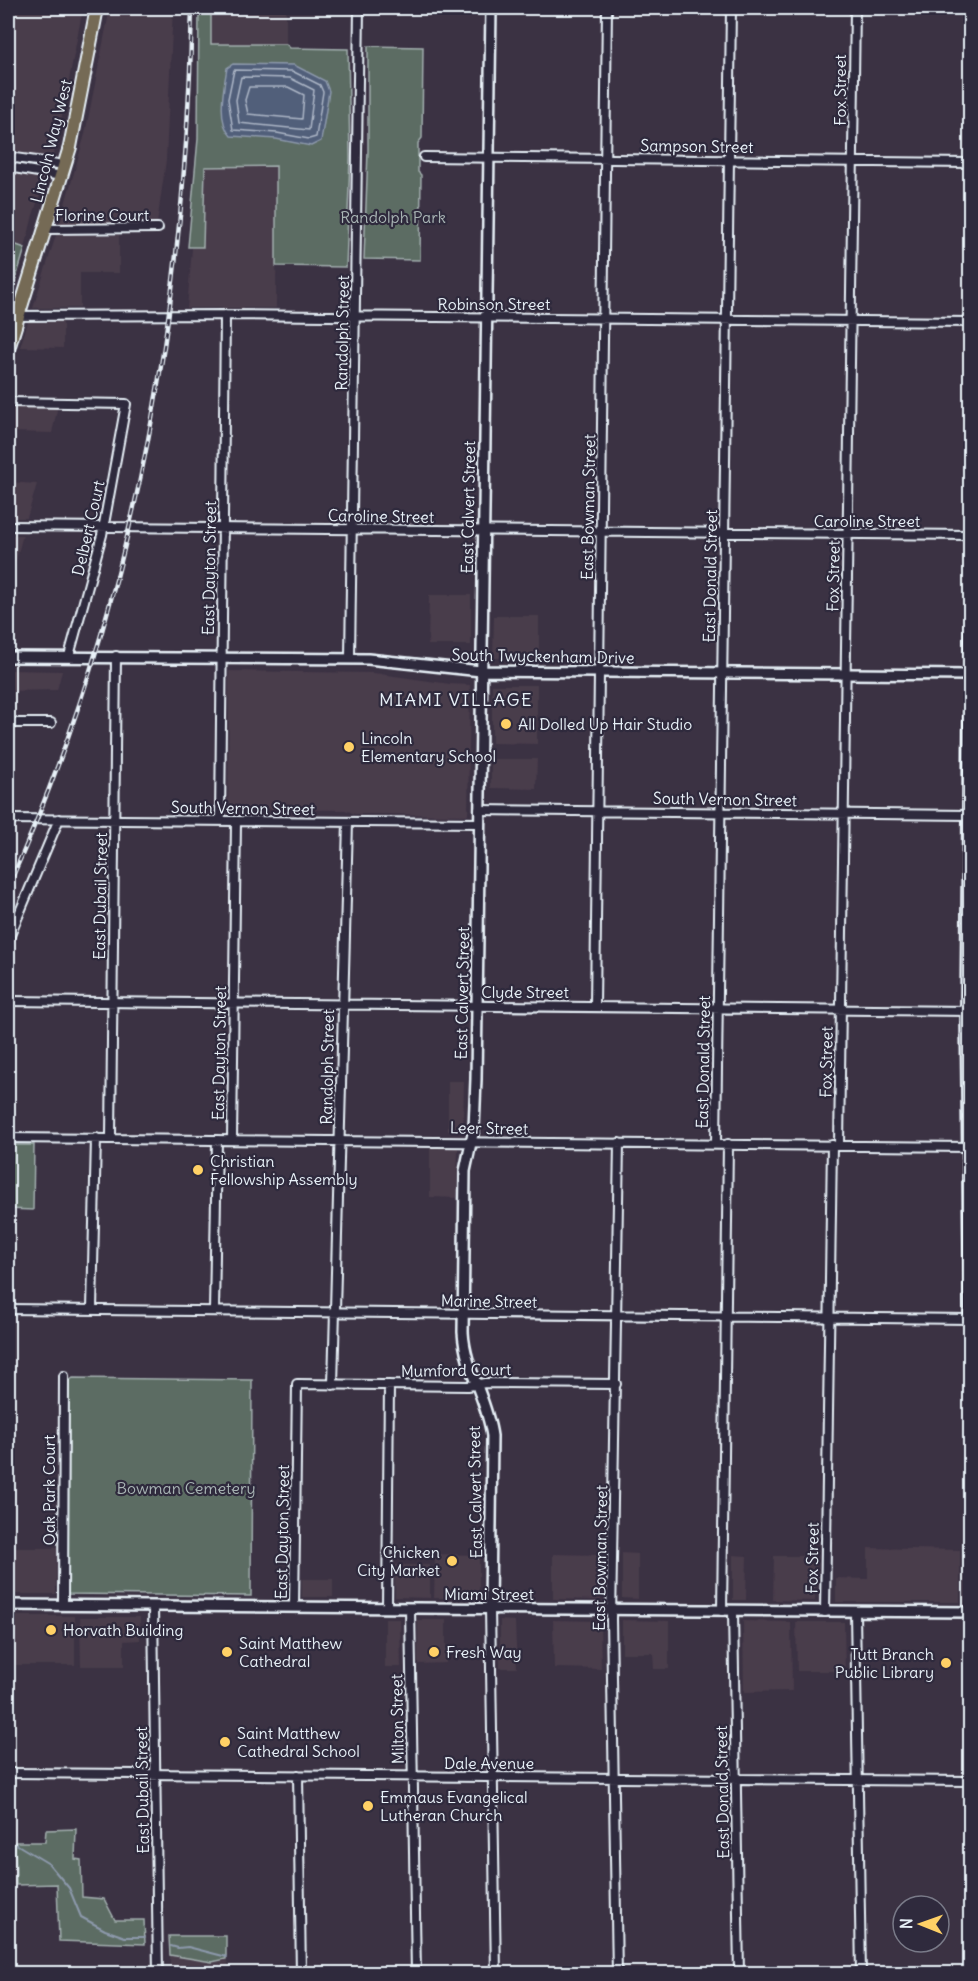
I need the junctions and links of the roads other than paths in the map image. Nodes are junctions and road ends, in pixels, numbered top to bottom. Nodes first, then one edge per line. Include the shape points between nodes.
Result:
1 (97, 8) edge
2 (359, 8) edge
3 (491, 8) edge
4 (607, 8) edge
5 (731, 8) edge
6 (855, 8) edge
7 (8, 157) edge
8 (424, 157) dead end
9 (489, 157) junction
10 (605, 158) junction
11 (729, 159) junction
12 (853, 161) junction
13 (970, 163) edge
14 (8, 167) edge
15 (64, 171) junction
16 (158, 228) dead end
17 (45, 229) junction
18 (225, 315) junction
19 (13, 316) edge
20 (355, 317) junction
21 (486, 318) junction
22 (603, 318) junction
23 (727, 320) junction
24 (850, 321) junction
25 (970, 322) edge
26 (8, 349) edge
27 (8, 402) edge
28 (8, 526) edge
29 (103, 527) junction
30 (223, 528) junction
31 (352, 529) junction
32 (483, 531) junction
33 (601, 532) junction
34 (724, 533) junction
35 (848, 535) junction
36 (970, 535) edge
37 (970, 625) edge
38 (69, 656) junction
39 (116, 656) junction
40 (8, 657) edge
41 (222, 657) junction
42 (350, 658) junction
43 (481, 671) junction
44 (599, 672) junction
45 (722, 673) junction
46 (845, 674) junction
47 (970, 675) edge
48 (8, 723) edge
49 (51, 723) dead end
50 (479, 810) junction
51 (597, 811) junction
52 (720, 812) junction
53 (843, 814) junction
54 (969, 815) edge
55 (8, 819) edge
56 (59, 819) junction
57 (115, 820) junction
58 (220, 821) junction
59 (236, 822) junction
60 (348, 822) junction
61 (479, 823) junction
62 (8, 940) edge
63 (8, 1001) edge
64 (112, 1002) junction
65 (233, 1004) junction
66 (342, 1005) junction
67 (476, 1006) junction
68 (595, 1006) junction
69 (718, 1008) junction
70 (840, 1009) junction
71 (968, 1011) edge
72 (111, 1137) junction
73 (8, 1138) edge
74 (96, 1138) junction
75 (217, 1140) junction
76 (232, 1140) junction
77 (339, 1140) junction
78 (471, 1142) junction
79 (619, 1143) junction
80 (716, 1144) junction
81 (728, 1144) junction
82 (835, 1145) junction
83 (969, 1147) edge
84 (8, 1309) edge
85 (92, 1310) junction
86 (214, 1311) junction
87 (335, 1313) junction
88 (463, 1315) junction
89 (616, 1316) junction
90 (726, 1316) junction
91 (829, 1318) junction
92 (970, 1320) edge
93 (64, 1376) dead end
94 (297, 1384) joint
95 (616, 1384) junction
96 (333, 1385) junction
97 (389, 1385) junction
98 (477, 1385) junction
99 (8, 1605) edge
100 (63, 1605) junction
101 (153, 1606) junction
102 (294, 1608) junction
103 (387, 1608) junction
104 (410, 1608) junction
105 (490, 1608) junction
106 (611, 1610) junction
107 (722, 1611) junction
108 (733, 1611) junction
109 (825, 1612) junction
110 (855, 1612) junction
111 (970, 1612) edge
112 (8, 1773) edge
113 (155, 1774) junction
114 (298, 1775) junction
115 (412, 1776) junction
116 (492, 1777) junction
117 (613, 1778) junction
118 (735, 1779) junction
119 (858, 1780) junction
120 (970, 1781) edge
121 (158, 1974) edge
122 (301, 1974) edge
123 (416, 1974) edge
124 (496, 1974) edge
125 (617, 1974) edge
126 (739, 1974) edge
127 (861, 1974) edge

1 - 15 main road, Lincoln Way West
2 - 20 street, Randolph Street
3 - 9 street, East Calvert Street
4 - 10 street, East Bowman Street
5 - 11 street, East Donald Street
6 - 12 street, Fox Street
7 - 15 street
8 - 9 street, Sampson Street
9 - 10 street, Sampson Street
9 - 21 street, East Calvert Street
10 - 11 street, Sampson Street
10 - 22 street, East Bowman Street
11 - 12 street, Sampson Street
11 - 23 street, East Donald Street
12 - 13 street, Sampson Street
12 - 24 street, Fox Street
14 - 15 street
15 - 17 main road, Lincoln Way West
16 - 17 street, Florine Court
17 - 19 main road, Lincoln Way West
18 - 19 street, Robinson Street
18 - 20 street, Robinson Street
18 - 30 street, East Dayton Street
19 - 26 main road, Lincoln Way West
20 - 21 street, Robinson Street
20 - 31 street, Randolph Street
21 - 22 street, Robinson Street
21 - 32 street, East Calvert Street
22 - 23 street, Robinson Street
22 - 33 street, East Bowman Street
23 - 24 street, Robinson Street
23 - 34 street, East Donald Street
24 - 25 street, Robinson Street
24 - 35 street, Fox Street
27 - 29 street, Delbert Court via 126,404
28 - 29 street, Caroline Street
29 - 30 street, Caroline Street
29 - 38 street, Delbert Court
30 - 31 street, Caroline Street
30 - 41 street, East Dayton Street
31 - 32 street, Caroline Street
31 - 42 street, Randolph Street
32 - 33 street, Caroline Street
32 - 43 street, East Calvert Street
33 - 34 street, Caroline Street
33 - 44 street, East Bowman Street
34 - 35 street, Caroline Street
34 - 45 street, East Donald Street
35 - 36 street, Caroline Street
35 - 46 street, Fox Street
37 - 47 street
38 - 39 street, South Twyckenham Drive
38 - 40 street, South Twyckenham Drive
39 - 41 street, South Twyckenham Drive
39 - 57 street, East Dubail Street
41 - 42 street, South Twyckenham Drive
41 - 58 street, East Dayton Street
42 - 43 street, South Twyckenham Drive
43 - 44 street, South Twyckenham Drive
43 - 50 street, East Calvert Street
44 - 45 street, South Twyckenham Drive
44 - 51 street, East Bowman Street
45 - 46 street, South Twyckenham Drive
45 - 52 street, East Donald Street
46 - 47 street, South Twyckenham Drive
46 - 53 street, Fox Street
47 - 54 street
48 - 49 street
50 - 51 street, South Vernon Street
50 - 61 street, East Calvert Street
51 - 52 street, South Vernon Street
51 - 68 street, East Bowman Street
52 - 53 street, South Vernon Street
52 - 69 street, East Donald Street
53 - 54 street, South Vernon Street
53 - 70 street, Fox Street
54 - 71 street
55 - 56 street, South Vernon Street
56 - 57 street, South Vernon Street
56 - 62 street
57 - 58 street, South Vernon Street
57 - 64 street, East Dubail Street
58 - 59 street, South Vernon Street
59 - 60 street, South Vernon Street
59 - 65 street, East Dayton Street
60 - 61 street, South Vernon Street
60 - 66 street, Randolph Street
61 - 67 street, East Calvert Street
63 - 64 street, Clyde Street
64 - 65 street, Clyde Street
64 - 72 street, East Dubail Street
65 - 66 street, Clyde Street
65 - 76 street, East Dayton Street
66 - 67 street, Clyde Street
66 - 77 street, Randolph Street
67 - 68 street, Clyde Street
67 - 78 street, East Calvert Street
68 - 69 street, Clyde Street
69 - 70 street, Clyde Street
69 - 80 street, East Donald Street
70 - 71 street, Clyde Street
70 - 82 street, Fox Street
71 - 83 street
72 - 74 street, Leer Street
72 - 75 street, Leer Street
73 - 74 street, Leer Street
74 - 85 street
75 - 76 street, Leer Street
75 - 86 street, East Dayton Street
76 - 77 street, Leer Street
77 - 78 street, Leer Street
77 - 87 street, Randolph Street
78 - 79 street, Leer Street
78 - 88 street, East Calvert Street via 465,1171
79 - 80 street, Leer Street
79 - 89 street, East Bowman Street
80 - 81 street, Leer Street
81 - 82 street, Leer Street
81 - 90 street, East Donald Street
82 - 83 street, Leer Street
82 - 91 street, Fox Street
83 - 92 street
84 - 85 street, Marine Street
85 - 86 street, Marine Street
86 - 87 street, Marine Street
87 - 88 street, Marine Street
87 - 96 street, Randolph Street
88 - 89 street, Marine Street
88 - 98 street, East Calvert Street via 465,1354
89 - 90 street, Marine Street
89 - 95 street, East Bowman Street
90 - 91 street, Marine Street
90 - 107 street, East Donald Street
91 - 92 street, Marine Street
91 - 109 street, Fox Street
93 - 100 street, Oak Park Court
94 - 96 street, Mumford Court
94 - 102 street, East Dayton Street
95 - 98 street, Mumford Court
95 - 106 street, East Bowman Street
96 - 97 street, Mumford Court
97 - 98 street, Mumford Court
97 - 103 street
98 - 105 street, East Calvert Street via 492,1436
99 - 100 street, Miami Street
100 - 101 street, Miami Street
101 - 102 street, Miami Street
101 - 113 street, East Dubail Street
102 - 103 street, Miami Street
103 - 104 street, Miami Street
104 - 105 street, Miami Street
104 - 115 street, Milton Street
105 - 106 street, Miami Street
105 - 116 street, East Calvert Street
106 - 107 street, Miami Street
106 - 117 street, East Bowman Street
107 - 108 street, Miami Street
108 - 109 street, Miami Street
108 - 118 street, East Donald Street
109 - 110 street, Miami Street
110 - 111 street, Miami Street
110 - 119 street
112 - 113 street, Dale Avenue
113 - 114 street, Dale Avenue
113 - 121 street, East Dubail Street
114 - 115 street, Dale Avenue
114 - 122 street
115 - 116 street, Dale Avenue
115 - 123 street, Milton Street
116 - 117 street, Dale Avenue
116 - 124 street, East Calvert Street
117 - 118 street, Dale Avenue
117 - 125 street, East Bowman Street
118 - 119 street, Dale Avenue
118 - 126 street, East Donald Street
119 - 120 street, Dale Avenue
119 - 127 street

